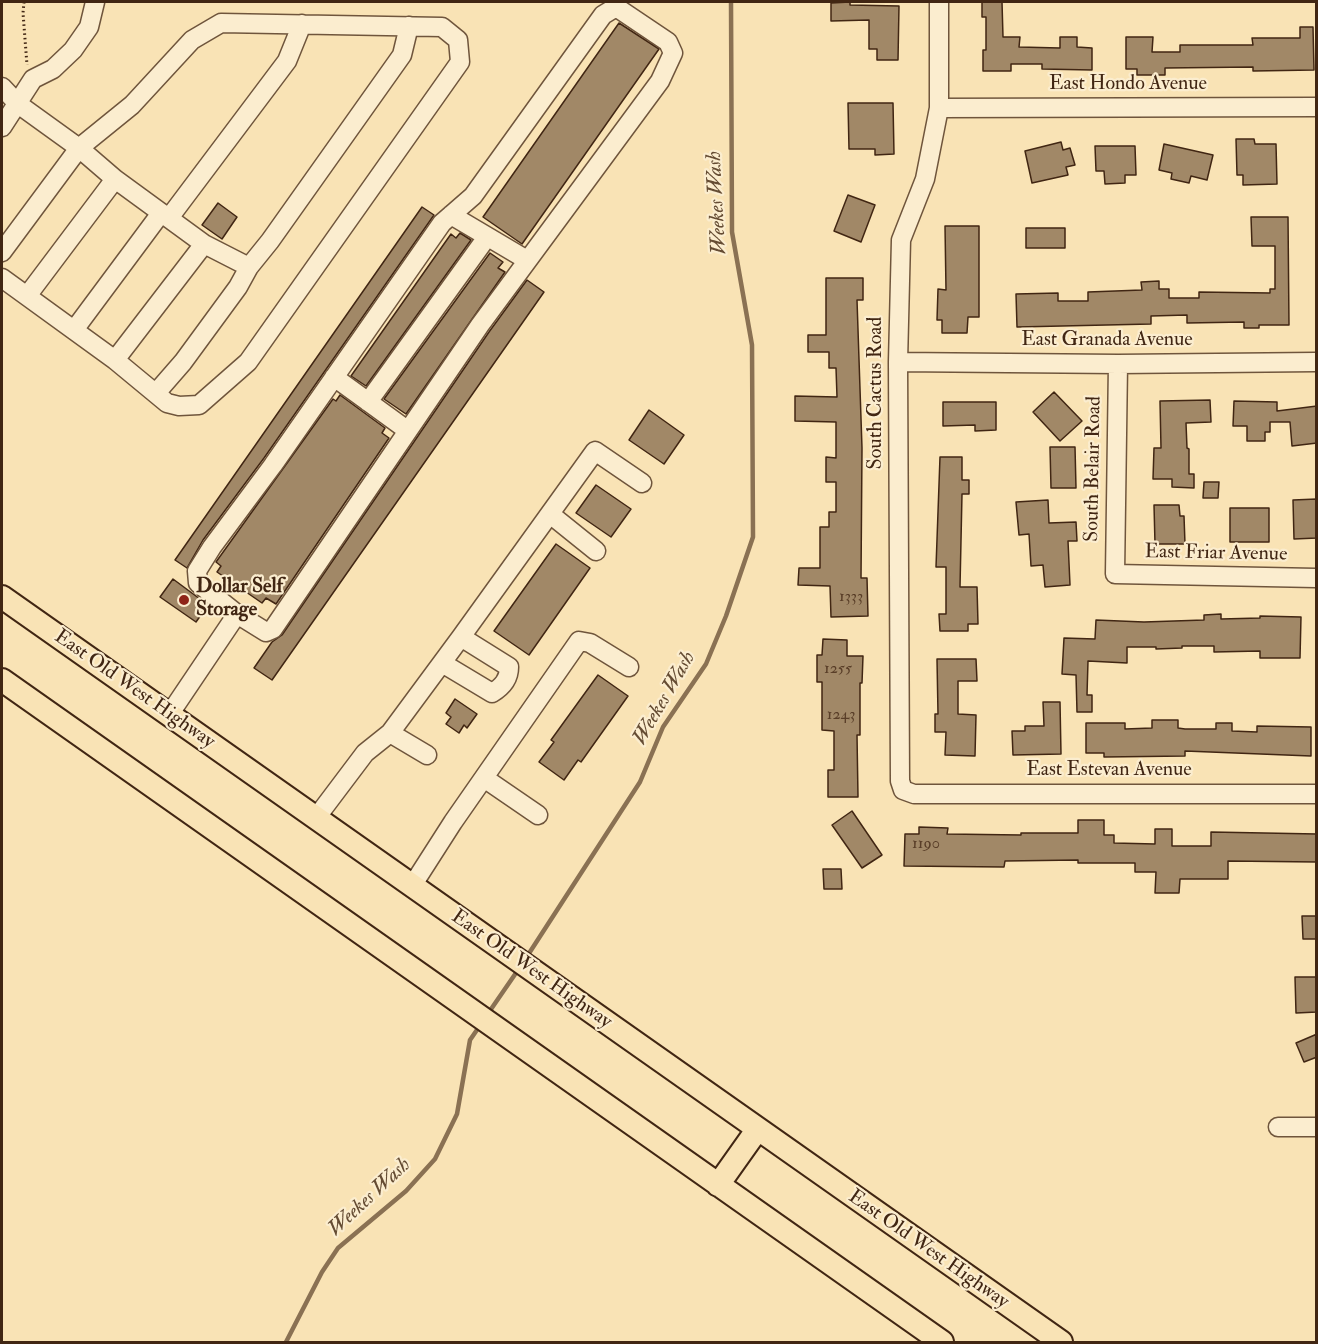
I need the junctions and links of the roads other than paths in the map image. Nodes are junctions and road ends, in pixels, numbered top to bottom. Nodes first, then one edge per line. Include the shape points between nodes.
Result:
1 (95, 2) edge
2 (939, 2) edge
3 (302, 24) junction
4 (409, 26) junction
5 (7, 96) edge
6 (1317, 107) edge
7 (939, 108) junction
8 (2, 127) edge
9 (79, 148) junction
10 (115, 179) junction
11 (165, 215) junction
12 (451, 215) junction
13 (487, 237) junction
14 (204, 244) junction
15 (2, 252) edge
16 (527, 260) junction
17 (249, 267) junction
18 (2, 278) edge
19 (27, 296) junction
20 (74, 330) junction
21 (115, 360) junction
22 (898, 362) junction
23 (1317, 362) edge
24 (1118, 364) junction
25 (334, 377) junction
26 (156, 393) junction
27 (368, 402) junction
28 (407, 430) junction
29 (642, 483) dead end
30 (550, 514) junction
31 (596, 551) dead end
32 (1115, 574) joint
33 (1317, 578) edge
34 (2, 597) edge
35 (237, 614) junction
36 (461, 638) junction
37 (442, 663) junction
38 (629, 667) dead end
39 (2, 680) edge
40 (169, 715) junction
41 (390, 733) junction
42 (427, 755) dead end
43 (484, 777) junction
44 (903, 790) joint
45 (1317, 794) edge
46 (538, 815) dead end
47 (316, 818) junction
48 (412, 886) junction
49 (1278, 1127) dead end
50 (1317, 1127) edge
51 (758, 1130) junction
52 (718, 1185) junction
53 (942, 1342) edge
54 (1061, 1342) edge

1 - 5 street via 89,27 73,50 53,69
2 - 7 street, South Cactus Road
3 - 4 street
3 - 9 street via 221,23 192,40 132,105
3 - 11 street via 287,61
4 - 17 street via 402,56
4 - 26 street via 442,27 459,40 460,62 248,362 199,405 167,403
5 - 8 street
5 - 9 street
6 - 7 street, East Hondo Avenue
7 - 22 street, South Cactus Road via 925,179 902,240
9 - 10 street
9 - 15 street
10 - 11 street
10 - 19 street
11 - 14 street
11 - 20 street
12 - 13 street
12 - 16 street via 473,196 603,15 616,7 668,42 673,52 660,81
12 - 25 street
13 - 16 street
13 - 27 street
14 - 17 street
14 - 21 street
16 - 28 street
17 - 26 street via 183,362
18 - 19 street
19 - 20 street
20 - 21 street
21 - 26 street
22 - 24 street, East Granada Avenue
22 - 44 street, South Cactus Road
23 - 24 street, East Granada Avenue
24 - 32 street, South Belair Road
25 - 27 street
25 - 35 street via 198,571 198,583
27 - 28 street
28 - 35 street via 273,629 266,632
29 - 30 street via 595,451
30 - 31 street
30 - 36 street
32 - 33 street, East Friar Avenue
34 - 40 main road, East Old West Highway
35 - 40 street
36 - 37 street
36 - 37 street via 509,667 501,687 492,693
37 - 41 street
38 - 43 street via 590,643 579,641
39 - 52 main road
40 - 47 main road, East Old West Highway
41 - 42 street
41 - 47 street via 364,753
43 - 46 street
43 - 48 street
44 - 45 street, East Estevan Avenue via 914,794
47 - 48 main road, East Old West Highway
48 - 51 main road, East Old West Highway
49 - 50 street
51 - 52 main road
51 - 54 main road, East Old West Highway
52 - 53 main road

